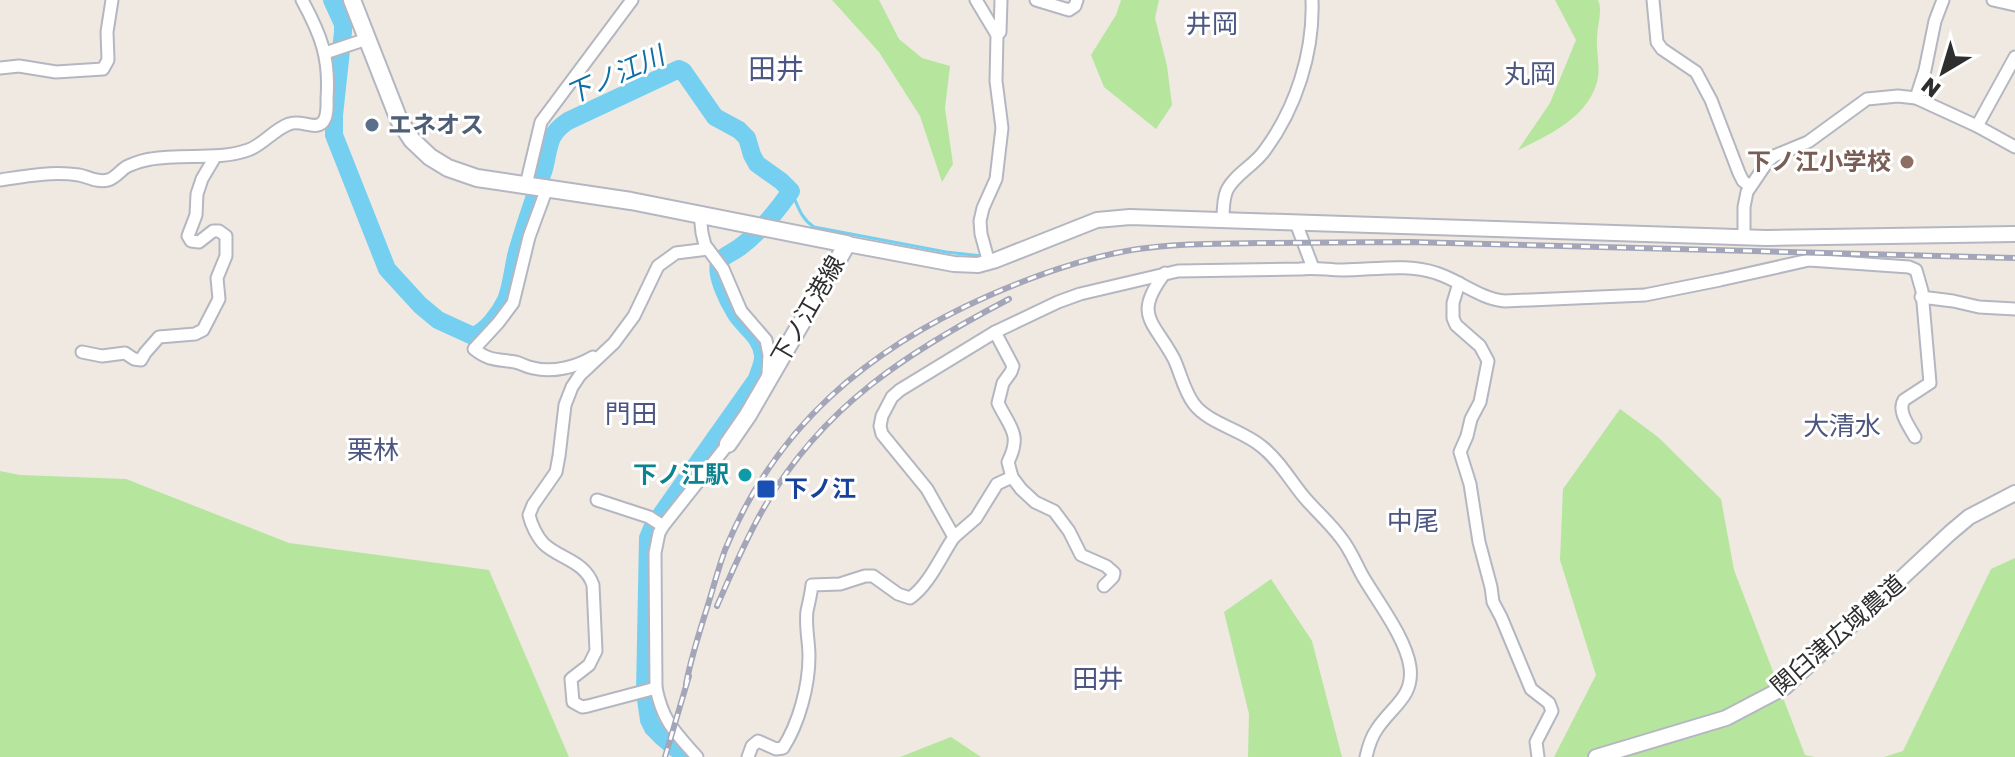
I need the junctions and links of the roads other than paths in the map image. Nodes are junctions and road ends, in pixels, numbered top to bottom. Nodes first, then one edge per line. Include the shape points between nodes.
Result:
1 (112, 0) edge
2 (302, 0) edge
3 (352, 0) edge
4 (632, 0) edge
5 (976, 0) edge
6 (1001, 0) edge
7 (1036, 0) edge
8 (1077, 0) edge
9 (1312, 0) edge
10 (1653, 0) edge
11 (1943, 0) edge
12 (1993, 0) edge
13 (2015, 3) edge
14 (997, 35) junction
15 (361, 42) junction
16 (327, 52) junction
17 (2015, 57) edge
18 (0, 68) edge
19 (1916, 98) junction
20 (1977, 126) junction
21 (2015, 147) edge
22 (215, 157) junction
23 (0, 180) edge
24 (526, 185) junction
25 (1750, 186) junction
26 (546, 188) junction
27 (700, 214) junction
28 (1223, 220) junction
29 (1296, 223) junction
30 (2015, 234) edge
31 (1744, 237) junction
32 (1798, 238) junction
33 (847, 244) junction
34 (708, 249) junction
35 (988, 257) junction
36 (1795, 262) junction
37 (1313, 268) junction
38 (1165, 273) junction
39 (1459, 283) junction
40 (1921, 297) junction
41 (2015, 309) edge
42 (995, 332) junction
43 (82, 352) dead end
44 (605, 352) junction
45 (763, 389) junction
46 (1915, 437) dead end
47 (728, 444) joint
48 (1012, 477) junction
49 (2015, 493) edge
50 (597, 500) dead end
51 (658, 523) junction
52 (954, 537) junction
53 (1104, 586) dead end
54 (650, 690) junction
55 (697, 757) edge
56 (748, 757) edge
57 (1366, 757) edge
58 (1538, 757) edge
59 (1596, 757) edge

1 - 18 street via 103,69
2 - 16 street
3 - 15 main road
4 - 24 street via 541,122
5 - 14 street
6 - 14 street
7 - 8 street via 1069,10
9 - 28 street via 1307,60 1299,85 1268,147 1227,189
10 - 25 street via 1657,42 1696,72 1743,181
11 - 19 street
12 - 13 street
14 - 35 street via 1002,137 996,179 980,227
15 - 16 street
15 - 24 main road via 399,120 422,150 458,173
16 - 22 street via 323,122 293,122 249,150
17 - 20 street
19 - 20 street
19 - 25 street via 1867,99 1803,145 1771,158
20 - 21 street
22 - 23 street via 151,159 128,166 109,180 57,174
22 - 43 street via 202,179 188,236 199,242 213,231 226,236 226,256 217,278 219,299 203,330 159,337 141,360 125,353
24 - 26 main road, 下ノ江港線
25 - 31 street via 1744,201
26 - 27 main road, 下ノ江港線
26 - 44 street via 513,303 474,349 492,359 548,369
27 - 33 main road, 下ノ江港線
27 - 34 street
28 - 29 street
28 - 35 street via 1097,220
29 - 31 street
29 - 37 street
30 - 32 street
31 - 32 street
32 - 36 street
33 - 35 street via 954,264 970,265
33 - 45 main road, 下ノ江港線
34 - 44 street via 676,253 658,266 634,316
34 - 45 street via 741,311 767,345 770,368
36 - 39 street via 1624,296 1505,301
36 - 40 street via 1820,259 1914,268
37 - 38 street
37 - 39 street via 1413,269
38 - 42 street via 1080,294
38 - 57 street via 1152,293 1148,313 1196,407 1254,440 1277,461 1348,547 1408,657 1410,686 1376,730
39 - 58 street via 1453,318 1488,361 1480,402 1460,452 1493,602 1531,689 1552,711 1536,742
40 - 41 street
40 - 46 street via 1930,383 1901,404
42 - 48 street via 1013,366 998,403 1015,435 1008,464
42 - 52 street via 900,390 881,420 884,439 927,489
44 - 54 street via 569,392 556,472 529,515 542,541 574,561 593,585 596,651 589,665 571,679 573,702 582,707
45 - 47 main road, 下ノ江港線
47 - 51 street
48 - 52 street via 997,484 976,518
48 - 53 street via 1029,497 1054,511 1081,555 1114,573
49 - 59 street, 関臼津広域農道 via 1950,533 1785,687 1726,718
50 - 51 street
51 - 54 street
52 - 56 street via 910,598 873,576 812,585 807,674 796,719 783,748 758,741
54 - 55 street via 669,725

